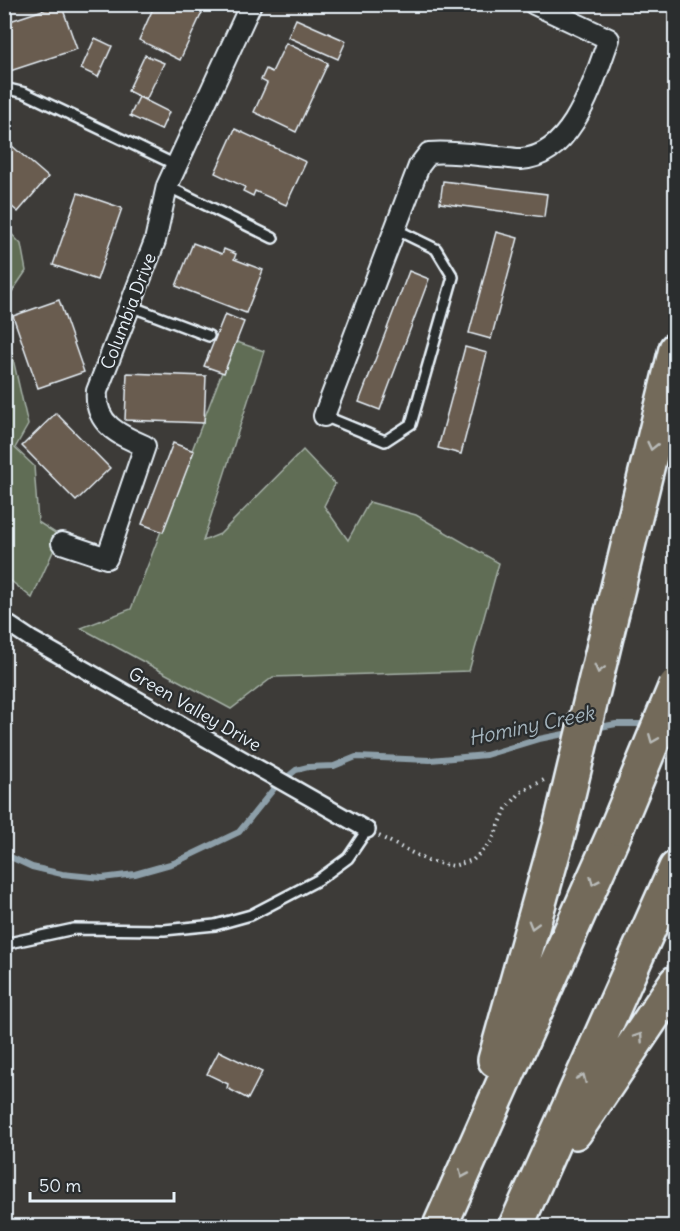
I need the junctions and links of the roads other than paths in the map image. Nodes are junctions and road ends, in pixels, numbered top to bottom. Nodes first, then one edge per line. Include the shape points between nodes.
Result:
1 (251, 4) edge
2 (534, 4) edge
3 (4, 88) edge
4 (176, 165) junction
5 (167, 186) junction
6 (395, 229) junction
7 (273, 238) dead end
8 (130, 306) junction
9 (209, 336) dead end
10 (675, 349) edge
11 (324, 416) joint
12 (62, 543) dead end
13 (4, 621) edge
14 (675, 685) edge
15 (367, 830) joint
16 (675, 868) edge
17 (4, 944) edge
18 (675, 982) edge
19 (479, 1138) junction
20 (520, 1217) edge
21 (440, 1227) edge

1 - 4 street, Columbia Drive
2 - 6 street via 609,39 581,112 567,133 544,152 522,159 429,153 419,165
3 - 4 lane via 25,93
4 - 5 street, Columbia Drive
5 - 7 lane
5 - 8 street, Columbia Drive via 155,242
6 - 11 street
6 - 11 lane via 436,249 453,277 411,424 386,441
8 - 9 lane
8 - 12 street, Columbia Drive via 97,391 96,404 102,418 114,430 145,446 107,558
10 -> 19 highway, bridge via 560,828 493,1068
13 - 15 street, Green Valley Drive
14 -> 19 highway, bridge via 617,827
15 - 17 lane via 348,858 318,880 251,915 215,925 164,930 74,929
20 -> 16 highway
20 -> 18 highway
19 -> 21 highway

